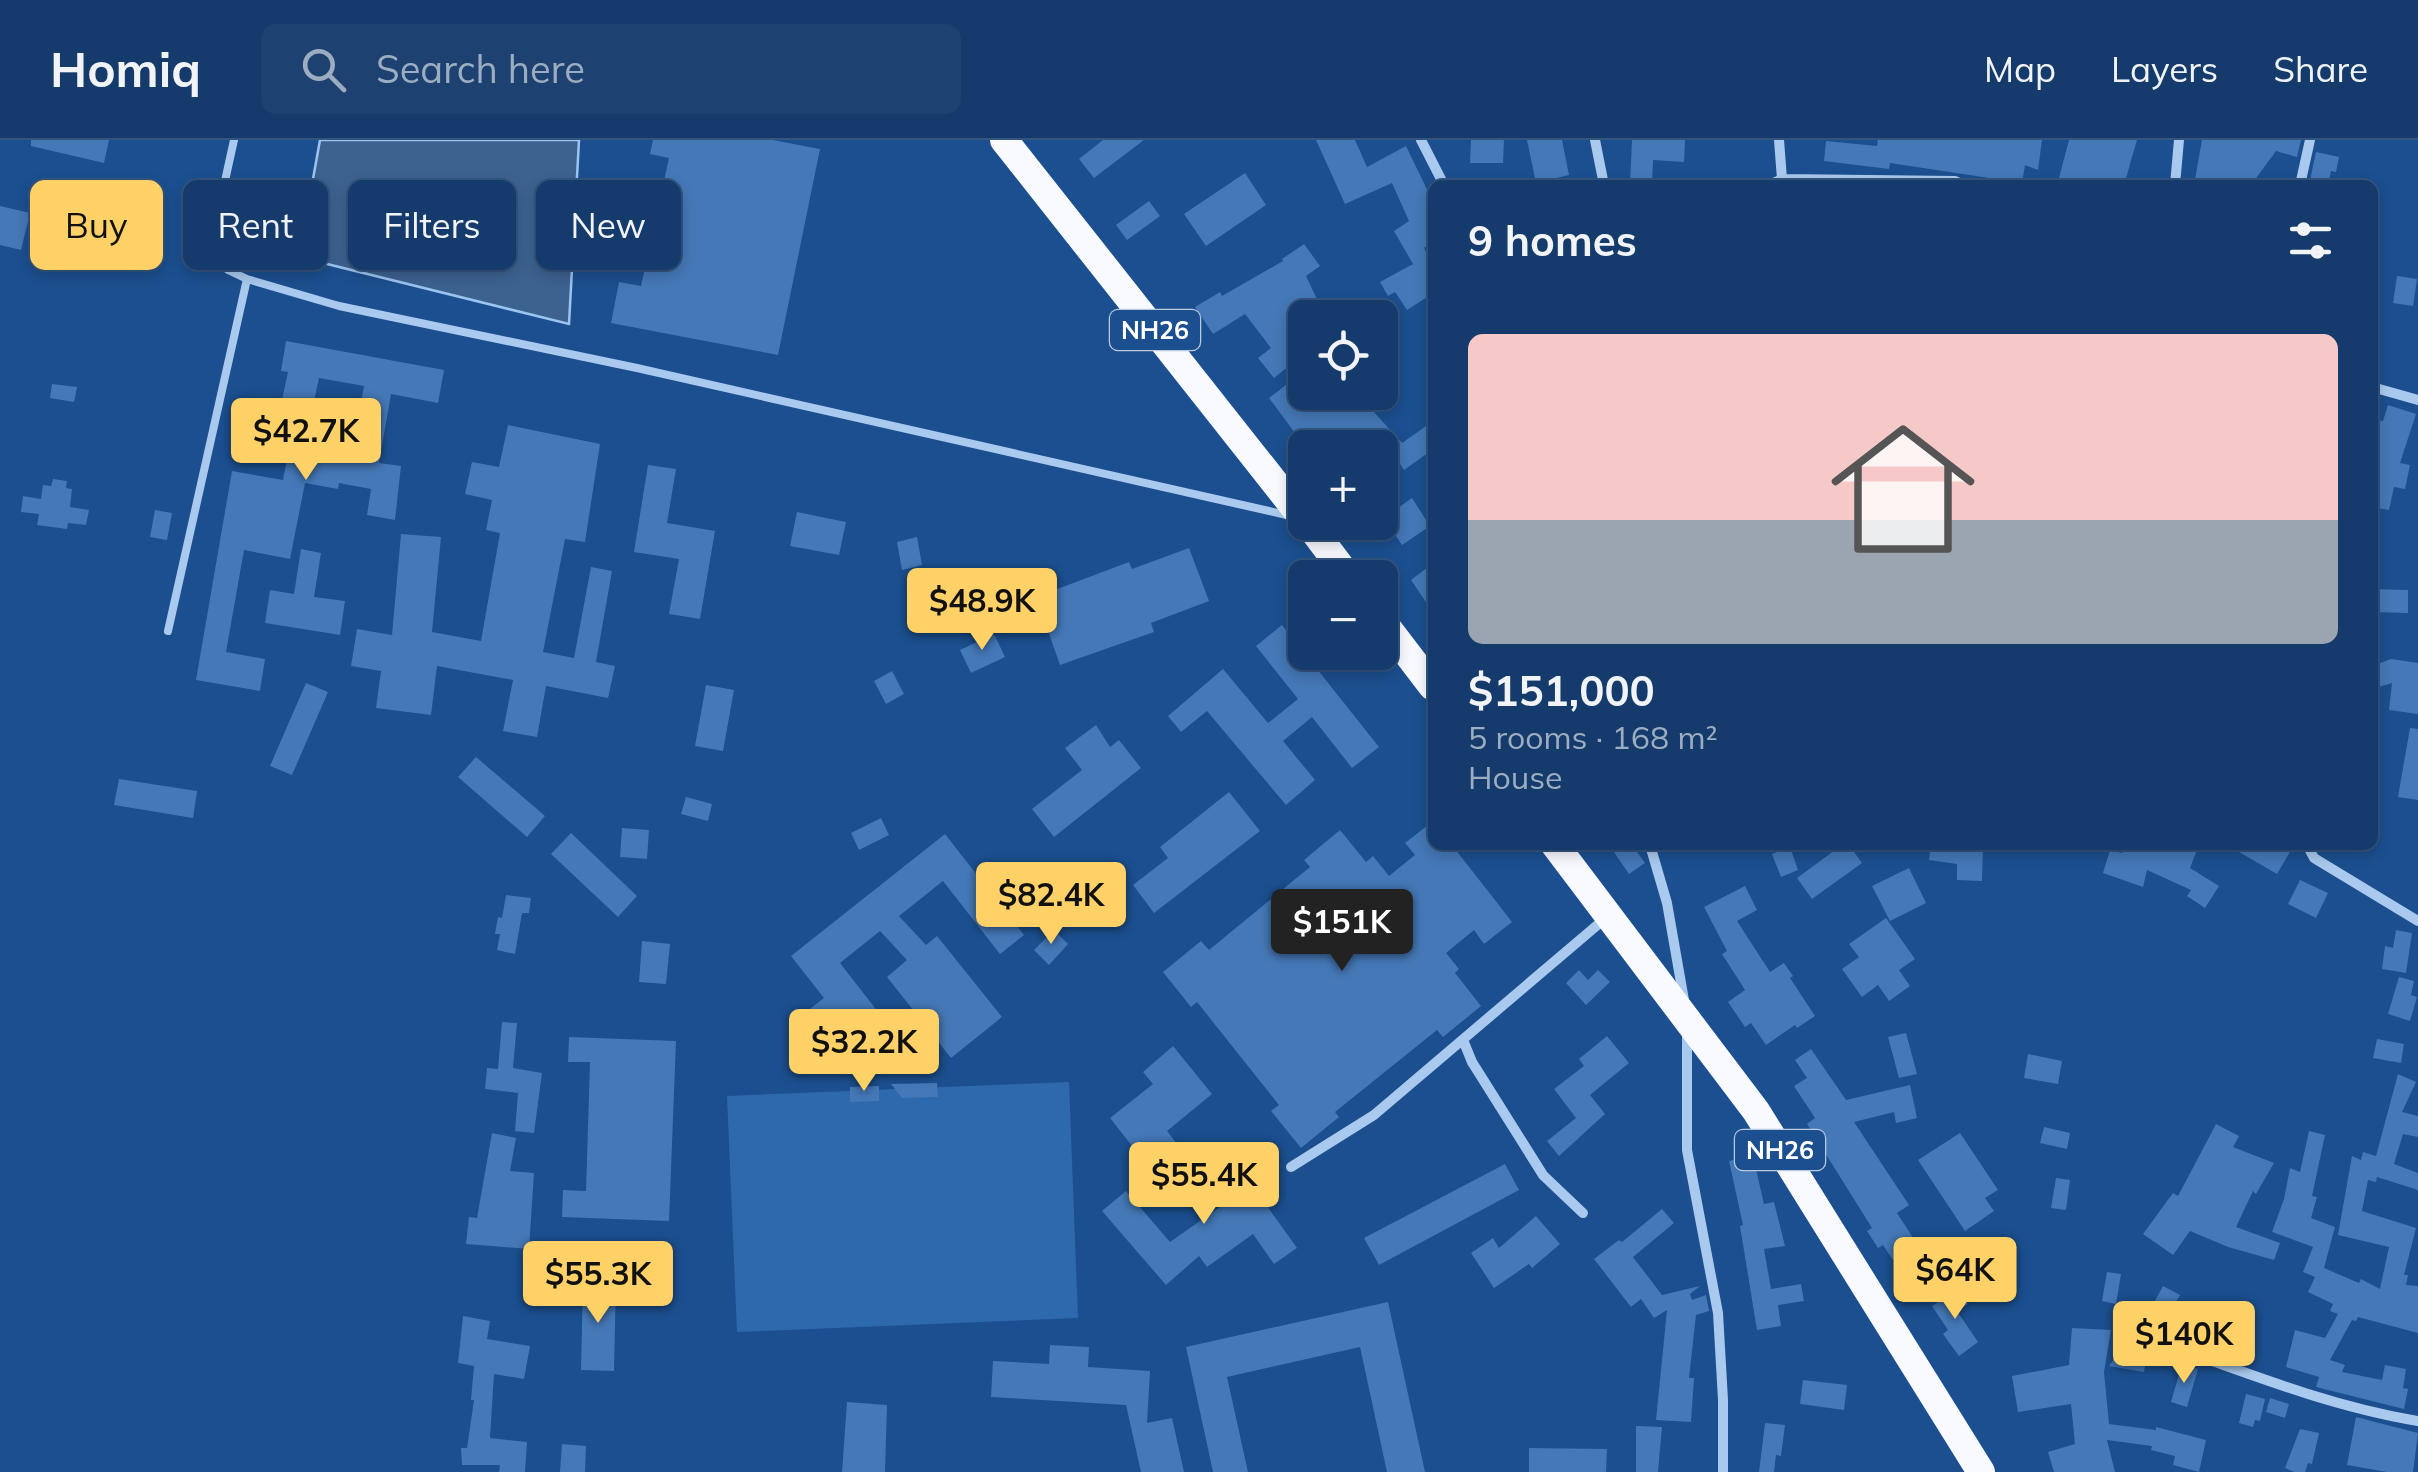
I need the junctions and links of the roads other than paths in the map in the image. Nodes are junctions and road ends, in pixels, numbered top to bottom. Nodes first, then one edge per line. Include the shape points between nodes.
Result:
1 (234, 140) edge
2 (1004, 140) edge
3 (1421, 140) edge
4 (1595, 140) edge
5 (1779, 140) edge
6 (2178, 140) edge
7 (2310, 140) edge
8 (1782, 179) joint
9 (1441, 180) edge
10 (1603, 180) edge
11 (1868, 180) edge
12 (2175, 180) edge
13 (2301, 180) edge
14 (247, 279) junction
15 (2378, 389) edge
16 (2418, 400) edge
17 (1288, 499) edge
18 (1288, 517) edge
19 (1320, 540) edge
20 (1335, 560) edge
21 (168, 631) dead end
22 (1398, 642) edge
23 (1428, 681) edge
24 (1559, 850) edge
25 (1651, 850) edge
26 (2310, 850) edge
27 (1609, 915) junction
28 (2418, 921) edge
29 (1686, 1016) junction
30 (1463, 1040) junction
31 (1291, 1167) dead end
32 (1583, 1213) dead end
33 (2174, 1347) dead end
34 (2418, 1422) edge
35 (1723, 1472) edge
36 (1981, 1472) edge

1 - 14 lane via 212,240 228,270
2 - 17 highway, NH26
3 - 9 street
4 - 10 street
5 - 8 street
6 - 12 street
7 - 13 street
8 - 11 street
14 - 18 lane via 339,306
14 - 21 lane
15 - 16 street
19 - 20 highway, NH26
22 - 23 highway
24 - 27 highway, NH26
25 - 29 street
26 - 28 street
27 - 29 highway, NH26
27 - 30 street
29 - 35 street via 1686,1150 1718,1313
29 - 36 highway, NH26 via 1756,1111
30 - 31 street via 1374,1115
30 - 32 street via 1543,1175
33 - 34 street

